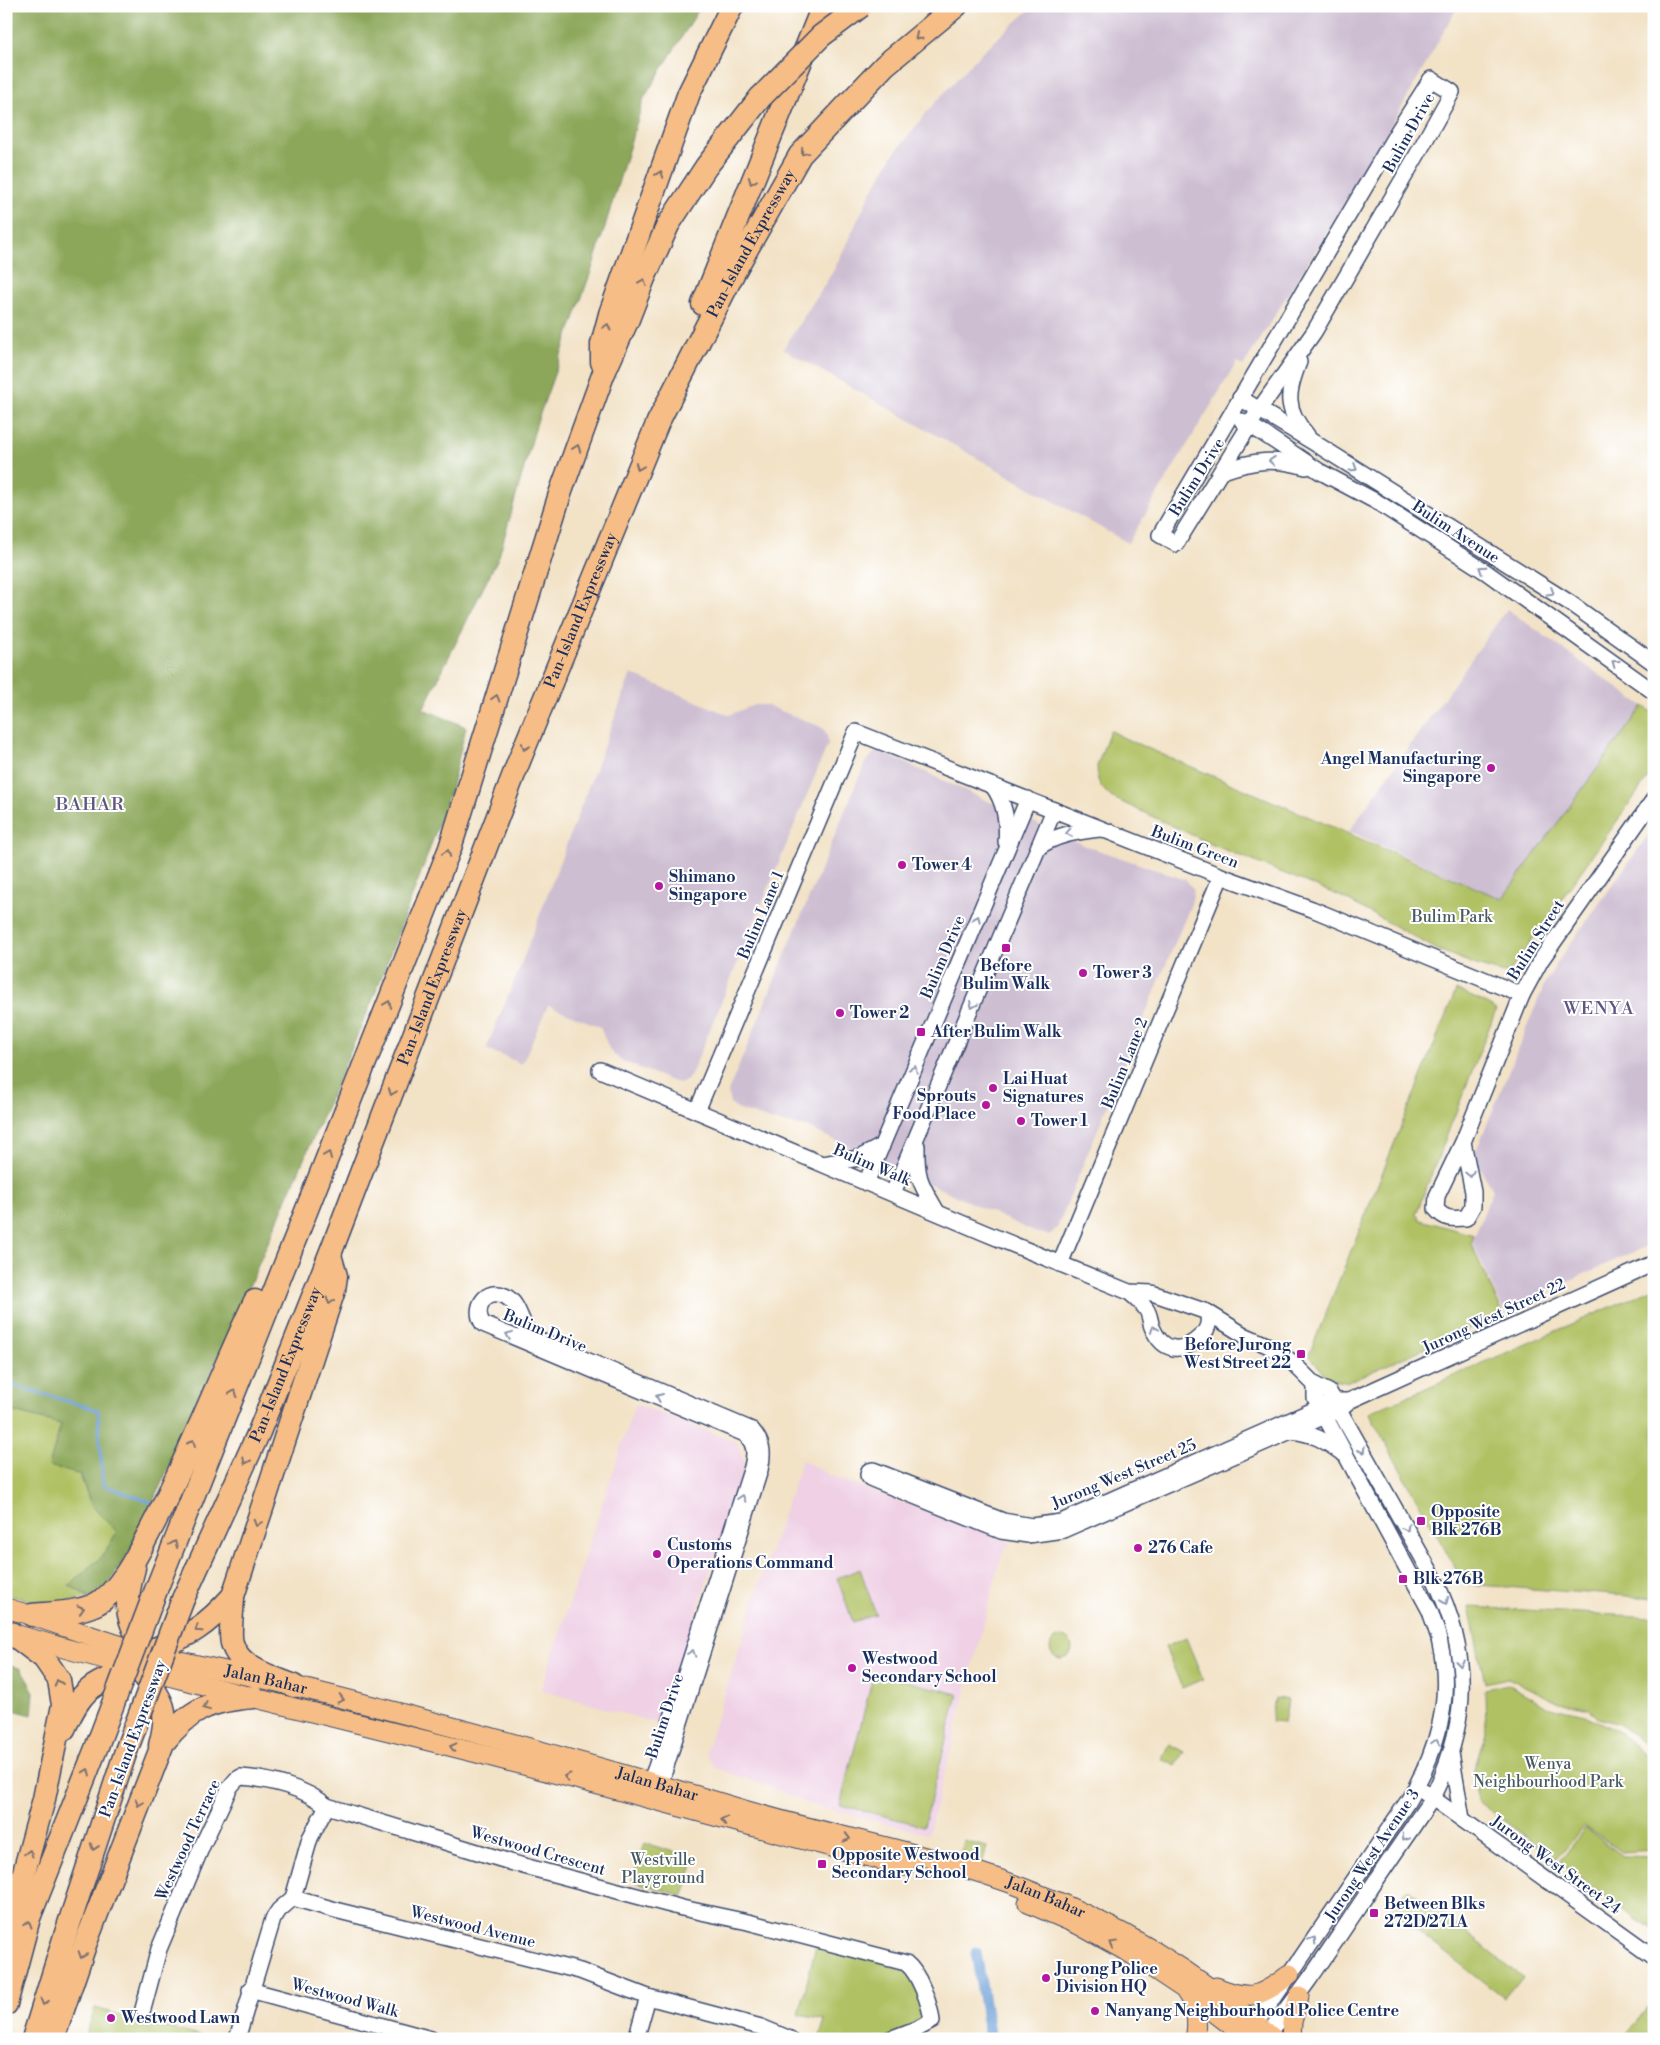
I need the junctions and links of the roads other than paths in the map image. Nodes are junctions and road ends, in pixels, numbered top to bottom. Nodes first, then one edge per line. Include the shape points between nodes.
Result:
1 (732, 6) edge
2 (823, 6) edge
3 (861, 6) edge
4 (956, 6) edge
5 (1314, 332) junction
6 (604, 375) junction
7 (1240, 398) junction
8 (1259, 410) junction
9 (1230, 415) junction
10 (658, 422) junction
11 (1249, 426) junction
12 (1313, 442) junction
13 (1319, 470) junction
14 (1222, 471) junction
15 (1654, 663) edge
16 (1654, 692) edge
17 (856, 732) joint
18 (992, 786) junction
19 (1654, 799) edge
20 (1028, 800) junction
21 (1054, 810) junction
22 (1103, 829) junction
23 (1039, 846) junction
24 (1005, 853) junction
25 (1221, 876) junction
26 (1522, 995) junction
27 (600, 1070) dead end
28 (697, 1111) junction
29 (918, 1137) junction
30 (1464, 1142) dead end
31 (882, 1146) junction
32 (823, 1164) junction
33 (866, 1183) junction
34 (893, 1193) junction
35 (310, 1201) junction
36 (937, 1212) junction
37 (330, 1254) junction
38 (1654, 1263) edge
39 (1060, 1264) junction
40 (1130, 1292) junction
41 (1207, 1312) junction
42 (1205, 1332) junction
43 (1244, 1335) junction
44 (1333, 1407) junction
45 (1289, 1431) junction
46 (1345, 1456) junction
47 (138, 1552) junction
48 (233, 1596) junction
49 (6, 1608) edge
50 (32, 1615) junction
51 (9, 1632) edge
52 (143, 1661) junction
53 (294, 1686) junction
54 (254, 1697) junction
55 (501, 1740) junction
56 (55, 1748) junction
57 (1451, 1753) junction
58 (157, 1758) junction
59 (500, 1759) junction
60 (655, 1783) junction
61 (1417, 1787) junction
62 (1433, 1798) junction
63 (327, 1806) junction
64 (1462, 1819) junction
65 (293, 1898) junction
66 (6, 1952) edge
67 (1654, 1957) edge
68 (1290, 1974) junction
69 (1201, 1981) junction
70 (1184, 1989) junction
71 (250, 1990) junction
72 (1299, 1996) junction
73 (648, 1997) junction
74 (6, 2004) edge
75 (143, 2008) dead end
76 (1255, 2035) edge
77 (33, 2039) edge
78 (53, 2039) edge
79 (237, 2039) edge
80 (431, 2039) edge
81 (636, 2039) edge
82 (790, 2039) edge
83 (890, 2039) edge
84 (1195, 2039) edge
85 (1291, 2039) edge

6 -> 1 highway via 602,344 610,314 689,93
2 -> 10 highway
6 -> 3 highway, Pan-Island Expressway, bridge via 668,225 706,166 760,98 821,36
4 -> 10 highway, Pan-Island Expressway via 885,65 800,155 735,270
5 - 7 street, Bulim Drive via 1452,92 1431,79
5 - 8 street, Bulim Drive
5 - 12 street via 1290,385 1292,413
35 -> 6 highway, Pan-Island Expressway via 450,848 560,494
7 - 8 street, Bulim Avenue
7 - 9 street, Bulim Drive
8 - 11 street, Bulim Drive
8 - 12 street, Bulim Avenue
9 - 11 street, Bulim Avenue
9 - 14 street, Bulim Drive via 1160,535 1176,544
10 -> 37 highway, Pan-Island Expressway via 519,760
11 - 13 street, Bulim Avenue
11 - 14 street, Bulim Drive
12 -> 15 street, Bulim Avenue via 1570,603
13 -> 14 street via 1264,460
16 -> 13 street, Bulim Avenue via 1486,572 1377,502
17 - 18 street, Bulim Green
17 - 28 street, Bulim Lane 1
18 - 20 street, Bulim Green
18 - 24 street via 999,795 1007,826
19 - 26 street, Bulim Street via 1541,960
20 - 21 street, Bulim Green
20 - 24 street, Bulim Drive
21 - 22 street, Bulim Green
21 - 23 street
22 -> 23 street via 1062,835
22 - 25 street, Bulim Green
23 -> 29 street
31 -> 24 street, Bulim Drive
25 - 26 street, Bulim Green via 1312,909
25 - 39 street, Bulim Lane 2
26 - 30 street, Bulim Street
27 - 28 street, Bulim Walk
28 - 32 street, Bulim Walk
29 - 34 street
29 - 36 street via 919,1180
31 - 32 street via 859,1158
31 - 33 street, Bulim Drive
32 - 33 street, Bulim Walk
33 - 34 street, Bulim Walk
34 - 36 street, Bulim Walk
47 -> 35 highway via 173,1488 279,1250
74 -> 35 highway, Pan-Island Expressway, bridge via 29,1918
36 - 39 street, Bulim Walk
37 -> 48 highway via 336,1276 334,1290
37 -> 77 highway, Pan-Island Expressway, bridge via 259,1432 183,1599 126,1751
38 - 44 street, Jurong West Street 22
39 - 40 street, Bulim Walk
40 - 41 street, Bulim Walk via 1152,1293
42 -> 40 street, Bulim Walk via 1191,1345 1173,1349 1159,1342 1147,1310
41 - 42 street via 1210,1321
41 - 43 street, Bulim Walk
42 - 43 street, Bulim Walk
43 - 44 street, Bulim Walk via 1269,1346 1292,1362 1315,1385 1315,1398
44 - 45 street, Jurong West Street 25
44 - 45 street, Jurong West Street 25 via 1045,1526 1003,1521 873,1470 868,1475 1001,1531 1040,1534 1063,1530
44 - 46 street, Jurong West Avenue 3
44 -> 57 street, Jurong West Avenue 3 via 1446,1602 1457,1639 1462,1687
45 - 46 street via 1322,1438
61 -> 46 street, Jurong West Avenue 3 via 1436,1746 1443,1709 1440,1644 1417,1583
50 -> 47 highway via 74,1611 96,1604 120,1581
47 - 52 highway via 127,1591 128,1613
48 -> 52 highway via 210,1621
48 - 53 highway via 232,1643 241,1659 252,1668
49 - 50 main road, Jalan Bahar
50 - 52 main road, Jalan Bahar
51 - 52 main road, Jalan Bahar
56 -> 51 highway via 63,1705 59,1680 44,1658
52 - 53 main road, Jalan Bahar
52 - 54 main road, Jalan Bahar
52 - 56 highway via 88,1690
52 - 58 highway via 165,1711
53 -> 55 main road, Jalan Bahar
54 -> 58 highway via 228,1700 184,1719 163,1743
59 -> 54 main road, Jalan Bahar
55 - 59 main road via 511,1749 508,1756
55 - 60 main road, Jalan Bahar
66 -> 56 highway
57 - 62 street, Jurong West Avenue 3
57 - 64 street
58 -> 78 highway via 86,1942
70 -> 59 main road, Jalan Bahar via 1079,1925 974,1884
60 -> 60 street, Bulim Drive via 656,1767 752,1467 754,1446 745,1434 483,1324 478,1308 488,1296 505,1296 515,1304 528,1332 540,1341 752,1430 762,1447 760,1470
60 -> 69 main road, Jalan Bahar via 772,1818 973,1871 1023,1888 1071,1907 1124,1934
61 - 62 street, Jurong West Street 24
68 -> 61 street, Jurong West Avenue 3
62 - 64 street, Jurong West Street 24
62 -> 72 street, Jurong West Avenue 3
63 - 65 street via 310,1838
63 - 75 street, Westwood Terrace via 308,1792 248,1777 236,1780 202,1846 159,1949
63 - 83 street, Westwood Crescent via 680,1908 906,1963 929,2003 932,2021
64 - 67 street, Jurong West Street 24
65 - 71 street via 273,1918
65 - 73 street, Westwood Avenue via 580,1971
68 - 69 main road via 1263,1993 1254,1995 1229,1992
68 - 76 street, Jurong West Avenue 3
69 - 76 main road, Jalan Bahar
70 - 76 main road, Jalan Bahar
70 - 84 main road via 1197,2014
71 - 79 street
71 - 80 street, Westwood Walk
72 - 76 street, Jurong West Avenue 3
72 - 85 main road
73 - 81 street
73 - 82 street, Westwood Avenue via 761,2027

